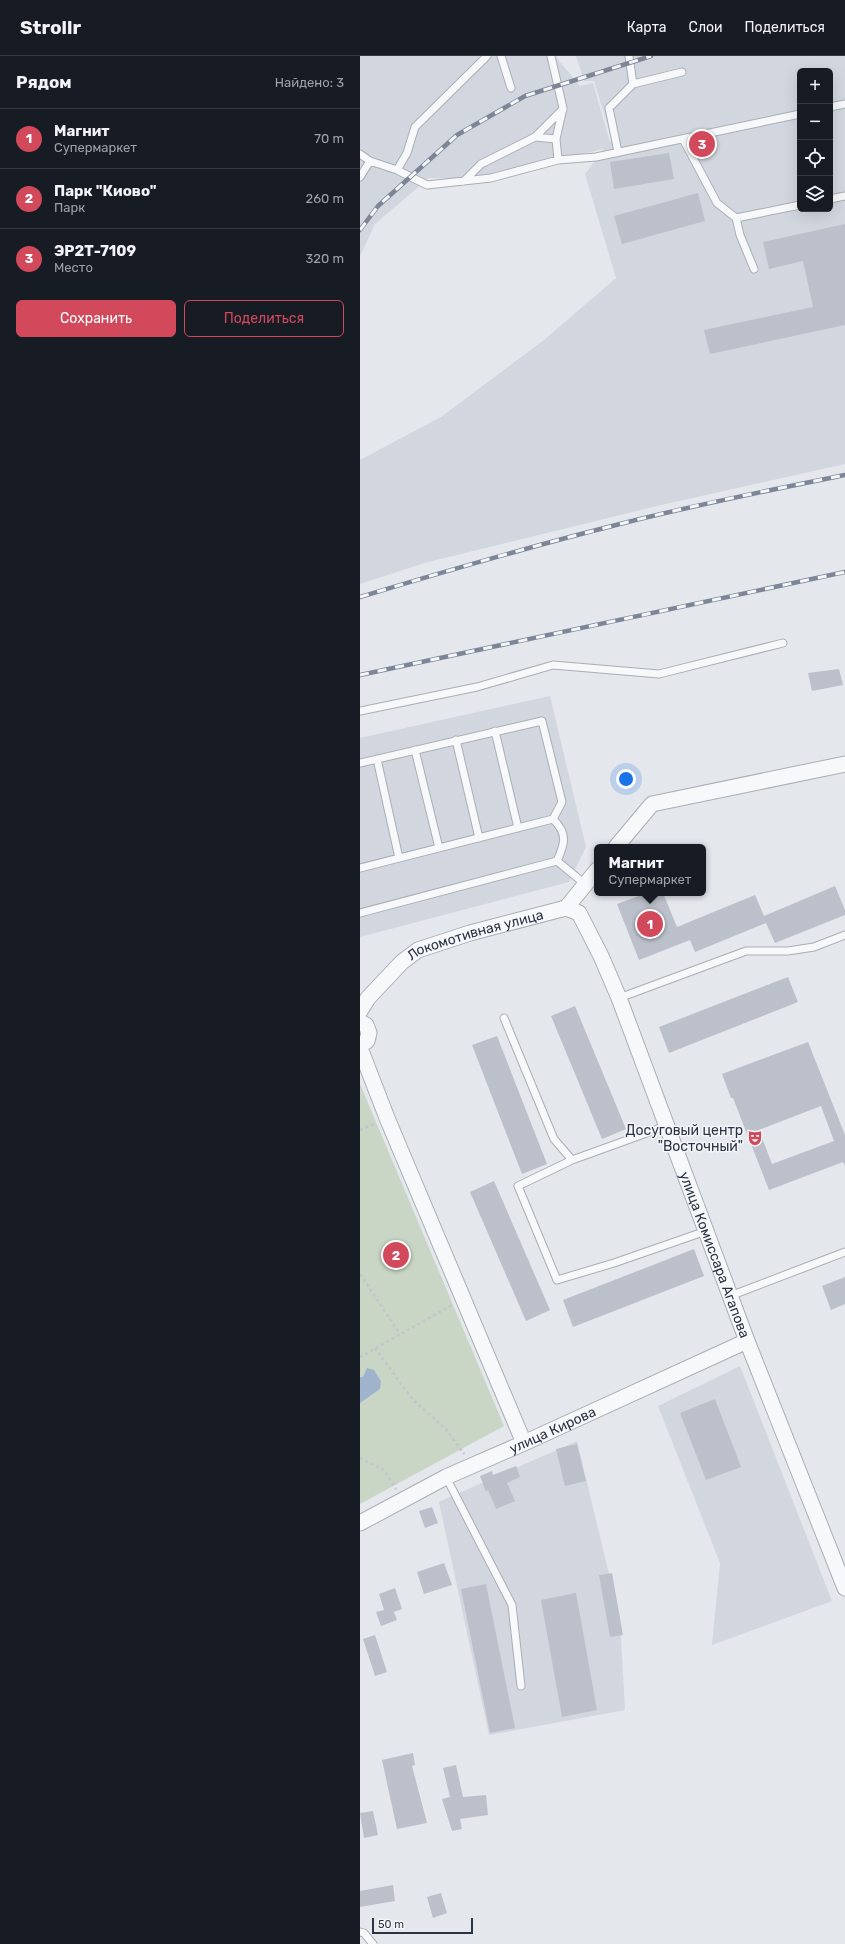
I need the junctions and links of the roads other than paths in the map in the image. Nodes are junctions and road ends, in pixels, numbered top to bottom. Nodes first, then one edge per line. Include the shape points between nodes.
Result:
1 (487, 56) edge
2 (501, 56) edge
3 (551, 56) edge
4 (629, 56) edge
5 (682, 72) dead end
6 (633, 84) junction
7 (511, 88) dead end
8 (845, 104) edge
9 (833, 106) edge
10 (563, 108) junction
11 (797, 115) edge
12 (535, 137) junction
13 (556, 139) junction
14 (683, 139) junction
15 (618, 152) junction
16 (360, 154) edge
17 (558, 160) junction
18 (370, 161) junction
19 (397, 170) junction
20 (360, 177) edge
21 (464, 181) junction
22 (845, 196) edge
23 (833, 198) edge
24 (797, 206) edge
25 (736, 218) junction
26 (754, 269) dead end
27 (783, 642) dead end
28 (360, 711) edge
29 (495, 731) junction
30 (456, 740) junction
31 (415, 750) junction
32 (377, 759) junction
33 (360, 763) edge
34 (845, 764) edge
35 (553, 819) junction
36 (518, 828) junction
37 (479, 838) junction
38 (619, 844) edge
39 (439, 848) junction
40 (399, 858) junction
41 (557, 861) junction
42 (360, 868) edge
43 (594, 874) edge
44 (585, 884) junction
45 (566, 908) junction
46 (360, 913) edge
47 (845, 936) edge
48 (619, 998) junction
49 (360, 1011) edge
50 (504, 1018) dead end
51 (360, 1022) edge
52 (360, 1047) edge
53 (666, 1126) junction
54 (572, 1160) junction
55 (706, 1230) junction
56 (845, 1252) edge
57 (730, 1296) junction
58 (747, 1341) junction
59 (524, 1443) junction
60 (446, 1477) junction
61 (360, 1523) edge
62 (845, 1588) edge
63 (521, 1686) dead end
64 (360, 1932) edge
65 (373, 1944) edge

1 - 19 lane via 415,127 407,153
2 - 7 lane
3 - 10 lane
4 - 6 lane
5 - 6 lane
6 - 15 lane via 609,108
8 - 9 lane
10 - 12 lane
10 - 13 lane
11 - 14 lane
12 - 13 lane
12 - 21 lane via 481,164
13 - 17 lane
14 - 15 lane
14 - 25 lane via 717,203
15 - 17 lane via 596,157
16 - 18 lane
17 - 21 lane via 491,178
18 - 19 lane
18 - 20 lane
19 - 21 lane via 427,186
22 - 23 lane
24 - 25 lane
25 - 26 lane
27 - 28 lane via 659,674 553,665 477,688
29 - 30 lane
29 - 35 lane via 542,721 562,802
29 - 36 lane
30 - 31 lane
30 - 37 lane
31 - 32 lane
31 - 39 lane
32 - 33 lane
32 - 40 lane
34 - 38 street via 652,804
35 - 36 lane
35 - 41 lane via 560,827 565,844
36 - 37 lane
37 - 39 lane
39 - 40 lane
40 - 42 lane
41 - 44 lane
41 - 46 lane
43 - 44 street
44 - 45 street
45 - 48 street, улица Комиссара Агапова via 579,914
45 - 49 street, Локомотивная улица via 470,933 418,950 402,962 368,998
47 - 48 lane via 788,951 746,951
48 - 53 street, улица Комиссара Агапова
50 - 54 lane via 554,1139
51 - 52 street via 366,1025 369,1033
52 - 59 street via 387,1118
53 - 54 lane
53 - 55 street, улица Комиссара Агапова
54 - 55 lane via 518,1186 557,1280 614,1263
55 - 57 street, улица Комиссара Агапова
56 - 57 lane
57 - 58 street, улица Комиссара Агапова
58 - 59 street, улица Кирова
58 - 62 street, улица Комиссара Агапова
59 - 60 street, улица Кирова
60 - 61 street, улица Кирова
60 - 63 lane via 512,1605
64 - 65 lane

